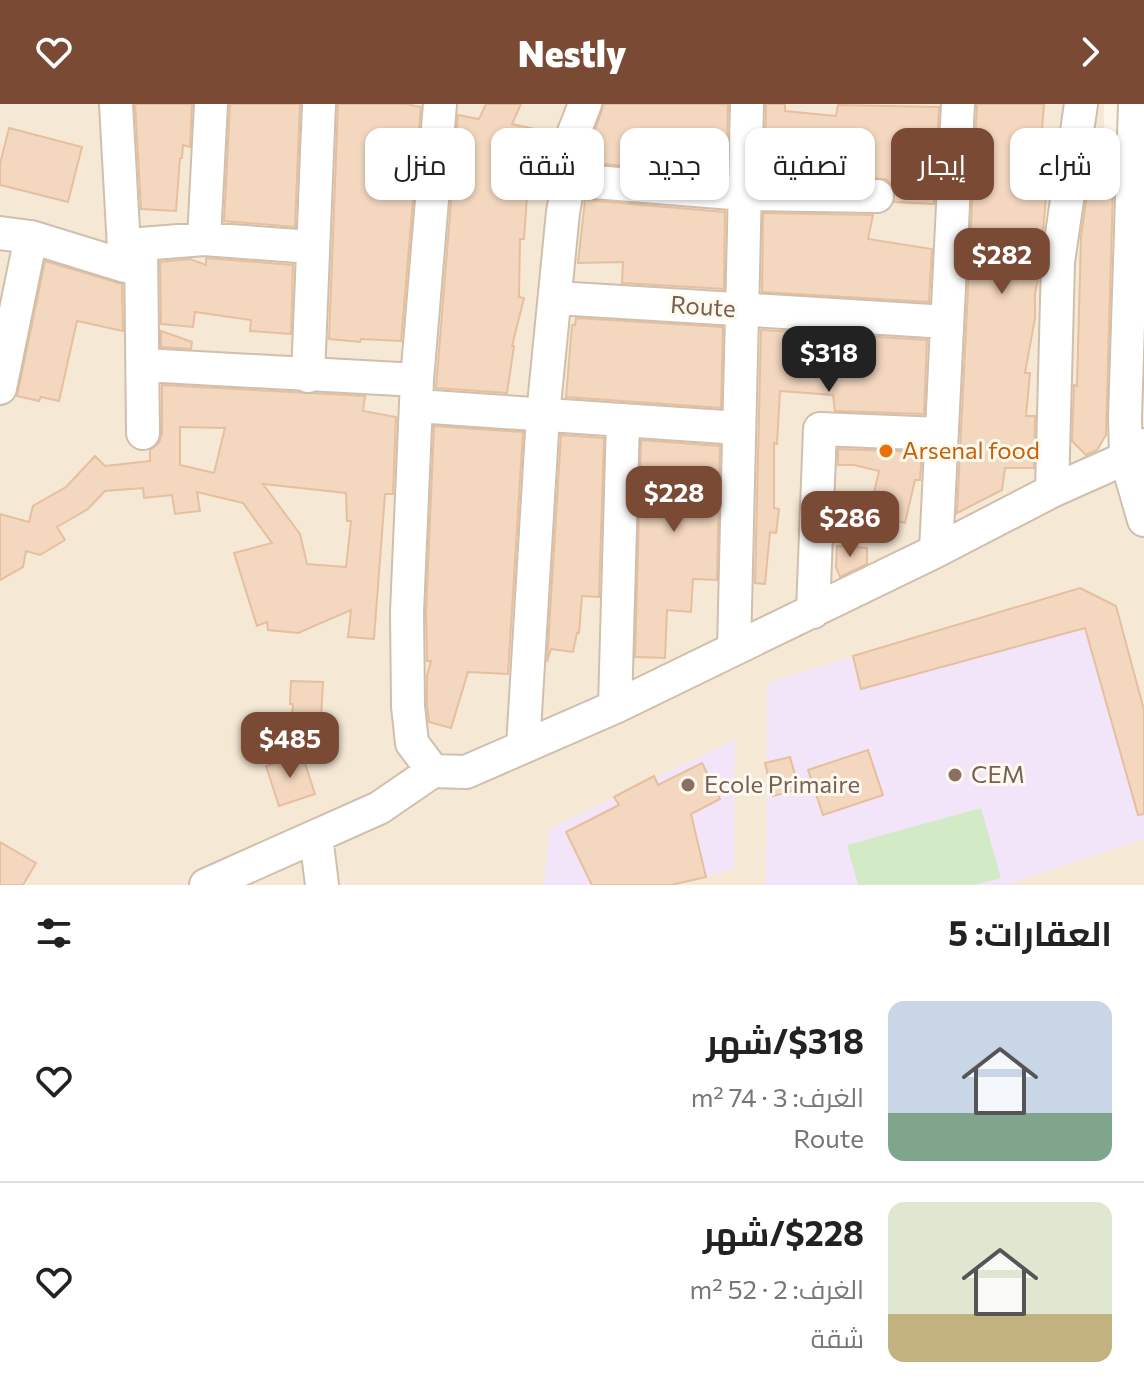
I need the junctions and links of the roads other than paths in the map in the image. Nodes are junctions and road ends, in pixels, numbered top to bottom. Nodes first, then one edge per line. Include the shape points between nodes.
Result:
1 (116, 104) edge
2 (211, 104) edge
3 (319, 104) edge
4 (440, 104) edge
5 (585, 104) edge
6 (747, 104) edge
7 (958, 104) edge
8 (1081, 104) edge
9 (1135, 104) edge
10 (576, 128) edge
11 (746, 128) edge
12 (604, 183) edge
13 (745, 194) joint
14 (565, 200) edge
15 (15, 235) edge
16 (204, 239) junction
17 (311, 247) junction
18 (556, 298) junction
19 (742, 309) junction
20 (947, 322) junction
21 (144, 365) junction
22 (308, 376) junction
23 (0, 388) edge
24 (417, 393) junction
25 (543, 415) junction
26 (623, 420) junction
27 (739, 428) junction
28 (143, 433) dead end
29 (941, 434) junction
30 (1135, 452) edge
31 (1052, 491) junction
32 (1144, 520) edge
33 (936, 551) junction
34 (813, 612) junction
35 (734, 649) junction
36 (615, 707) junction
37 (523, 747) junction
38 (433, 771) junction
39 (316, 836) junction
40 (206, 885) edge
41 (322, 885) edge

1 - 15 street via 125,266
2 - 16 street
3 - 17 street
4 - 24 street
5 - 10 street
6 - 11 street
7 - 20 street
8 - 31 street via 1058,262
9 - 30 street
12 - 13 street
13 - 19 street
14 - 18 street
15 - 23 street
16 - 17 street
16 - 21 street via 141,244
17 - 22 street
18 - 19 street, Route
18 - 25 street
19 - 20 street, Route
19 - 27 street
20 - 29 street
21 - 22 street
21 - 28 street
22 - 24 street
24 - 25 street
24 - 38 street via 408,706 412,743
25 - 26 street
25 - 37 street
26 - 27 street
26 - 36 street
27 - 35 street
29 - 33 street
29 - 34 street via 820,429
30 - 31 street
30 - 32 street
31 - 33 street
33 - 34 street
34 - 35 street
35 - 36 street
36 - 37 street
37 - 38 street via 466,772
38 - 39 street via 379,808
39 - 40 street
39 - 41 street

